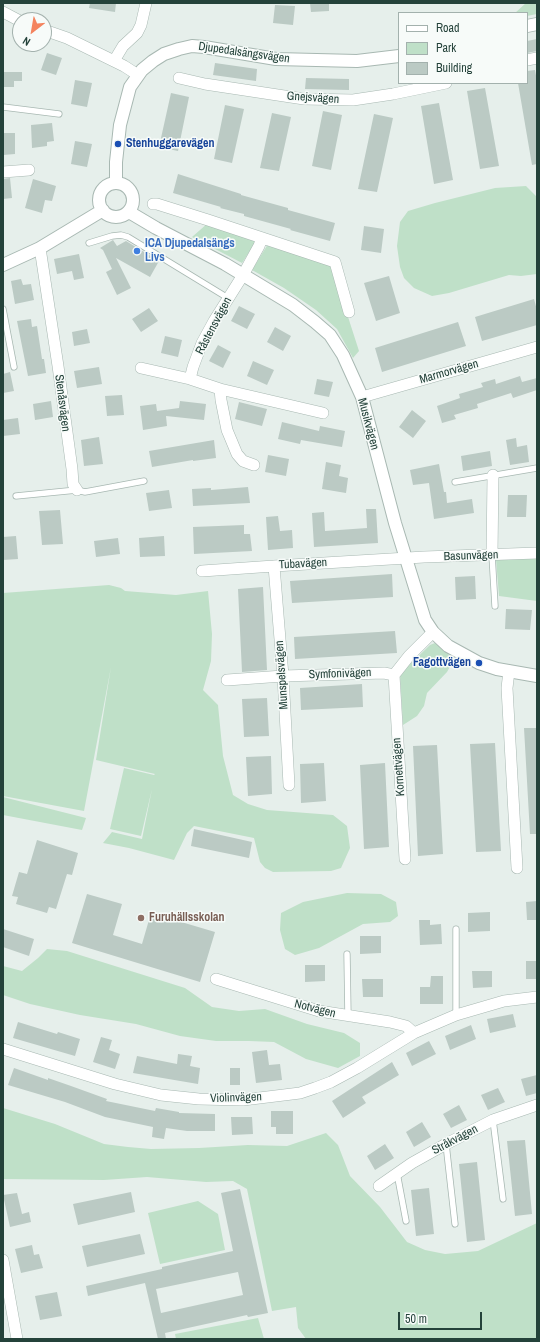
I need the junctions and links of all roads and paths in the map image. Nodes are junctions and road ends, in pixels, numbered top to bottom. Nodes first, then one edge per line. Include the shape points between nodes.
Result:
1 (145, 4) edge
2 (3, 12) edge
3 (12, 17) edge
4 (52, 33) edge
5 (398, 56) edge
6 (114, 62) junction
7 (138, 75) junction
8 (179, 78) dead end
9 (441, 84) edge
10 (3, 107) edge
11 (59, 114) dead end
12 (29, 170) dead end
13 (3, 172) edge
14 (116, 183) junction
15 (153, 204) dead end
16 (103, 210) junction
17 (129, 212) junction
18 (262, 238) junction
19 (89, 242) dead end
20 (40, 248) junction
21 (3, 266) edge
22 (243, 275) junction
23 (228, 298) junction
24 (3, 309) edge
25 (349, 312) dead end
26 (537, 347) edge
27 (14, 367) dead end
28 (141, 368) dead end
29 (190, 379) junction
30 (220, 388) junction
31 (362, 397) junction
32 (323, 413) dead end
33 (254, 465) dead end
34 (537, 468) edge
35 (493, 475) junction
36 (144, 481) dead end
37 (455, 482) dead end
38 (76, 490) junction
39 (16, 496) dead end
40 (537, 552) edge
41 (492, 555) junction
42 (405, 559) junction
43 (274, 566) junction
44 (202, 571) dead end
45 (494, 606) dead end
46 (433, 632) junction
47 (509, 671) junction
48 (394, 675) junction
49 (283, 676) junction
50 (537, 676) edge
51 (227, 680) dead end
52 (289, 785) dead end
53 (405, 859) dead end
54 (517, 868) dead end
55 (456, 929) dead end
56 (347, 954) dead end
57 (216, 979) dead end
58 (537, 997) edge
59 (456, 1015) junction
60 (348, 1016) junction
61 (414, 1033) junction
62 (3, 1049) edge
63 (537, 1105) edge
64 (493, 1120) junction
65 (446, 1144) junction
66 (397, 1173) junction
67 (379, 1186) dead end
68 (503, 1199) dead end
69 (406, 1221) dead end
70 (455, 1224) dead end
71 (3, 1260) edge
72 (17, 1339) edge

1 - 6 street via 137,33 122,46
2 - 3 street
4 - 6 street
5 - 7 street, Djupedalsängsvägen via 357,61 276,59 192,46 164,54
6 - 7 street
7 - 14 street, Djupedalsängsvägen via 130,87 120,125
8 - 9 street, Gnejsvägen via 304,99 353,100
10 - 11 lane
12 - 13 street
14 - 16 street via 107,186 101,194 100,204
14 - 17 street via 125,186 132,193 133,203
15 - 18 street
16 - 17 street via 114,217
16 - 20 street
17 - 22 street, Musikvägen
18 - 22 street, Råstensvägen
18 - 25 street via 335,262
19 - 23 lane via 112,236 128,237
20 - 21 street
20 - 38 street, Stenåsvägen via 73,484
22 - 23 street, Råstensvägen
22 - 31 street, Musikvägen via 293,305 330,335 343,355
23 - 29 street, Råstensvägen via 202,343
24 - 27 lane
26 - 31 street, Marmorvägen
28 - 29 street
29 - 30 street
30 - 32 street
30 - 33 street via 229,436 237,454 244,461
31 - 42 street, Musikvägen
34 - 35 lane
35 - 37 lane
35 - 41 street
36 - 38 lane via 85,492
38 - 39 lane
40 - 41 street, Basunvägen
41 - 42 street, Basunvägen
41 - 45 lane
42 - 43 street, Tubavägen
42 - 46 street, Musikvägen via 425,620
43 - 44 street, Tubavägen
43 - 49 street, Munspelsvägen
46 - 47 street, Musikvägen via 448,646 479,663
46 - 48 street
47 - 50 street, Musikvägen
47 - 54 street via 507,688
48 - 49 street, Symfonivägen via 384,673
48 - 53 street, Kornettvägen
49 - 51 street, Symfonivägen
49 - 52 street, Munspelsvägen
55 - 59 lane
56 - 60 lane
57 - 60 street, Notvägen via 319,1011
58 - 59 street, Violinvägen via 504,1001
59 - 61 street, Violinvägen
60 - 61 street, Notvägen via 406,1026
61 - 62 street, Violinvägen via 331,1082 300,1093 243,1100 161,1095 115,1084
63 - 64 street, Stråkvägen
64 - 65 street, Stråkvägen
64 - 68 lane
65 - 66 street, Stråkvägen
65 - 70 lane
66 - 67 street, Stråkvägen
66 - 69 lane
71 - 72 street

